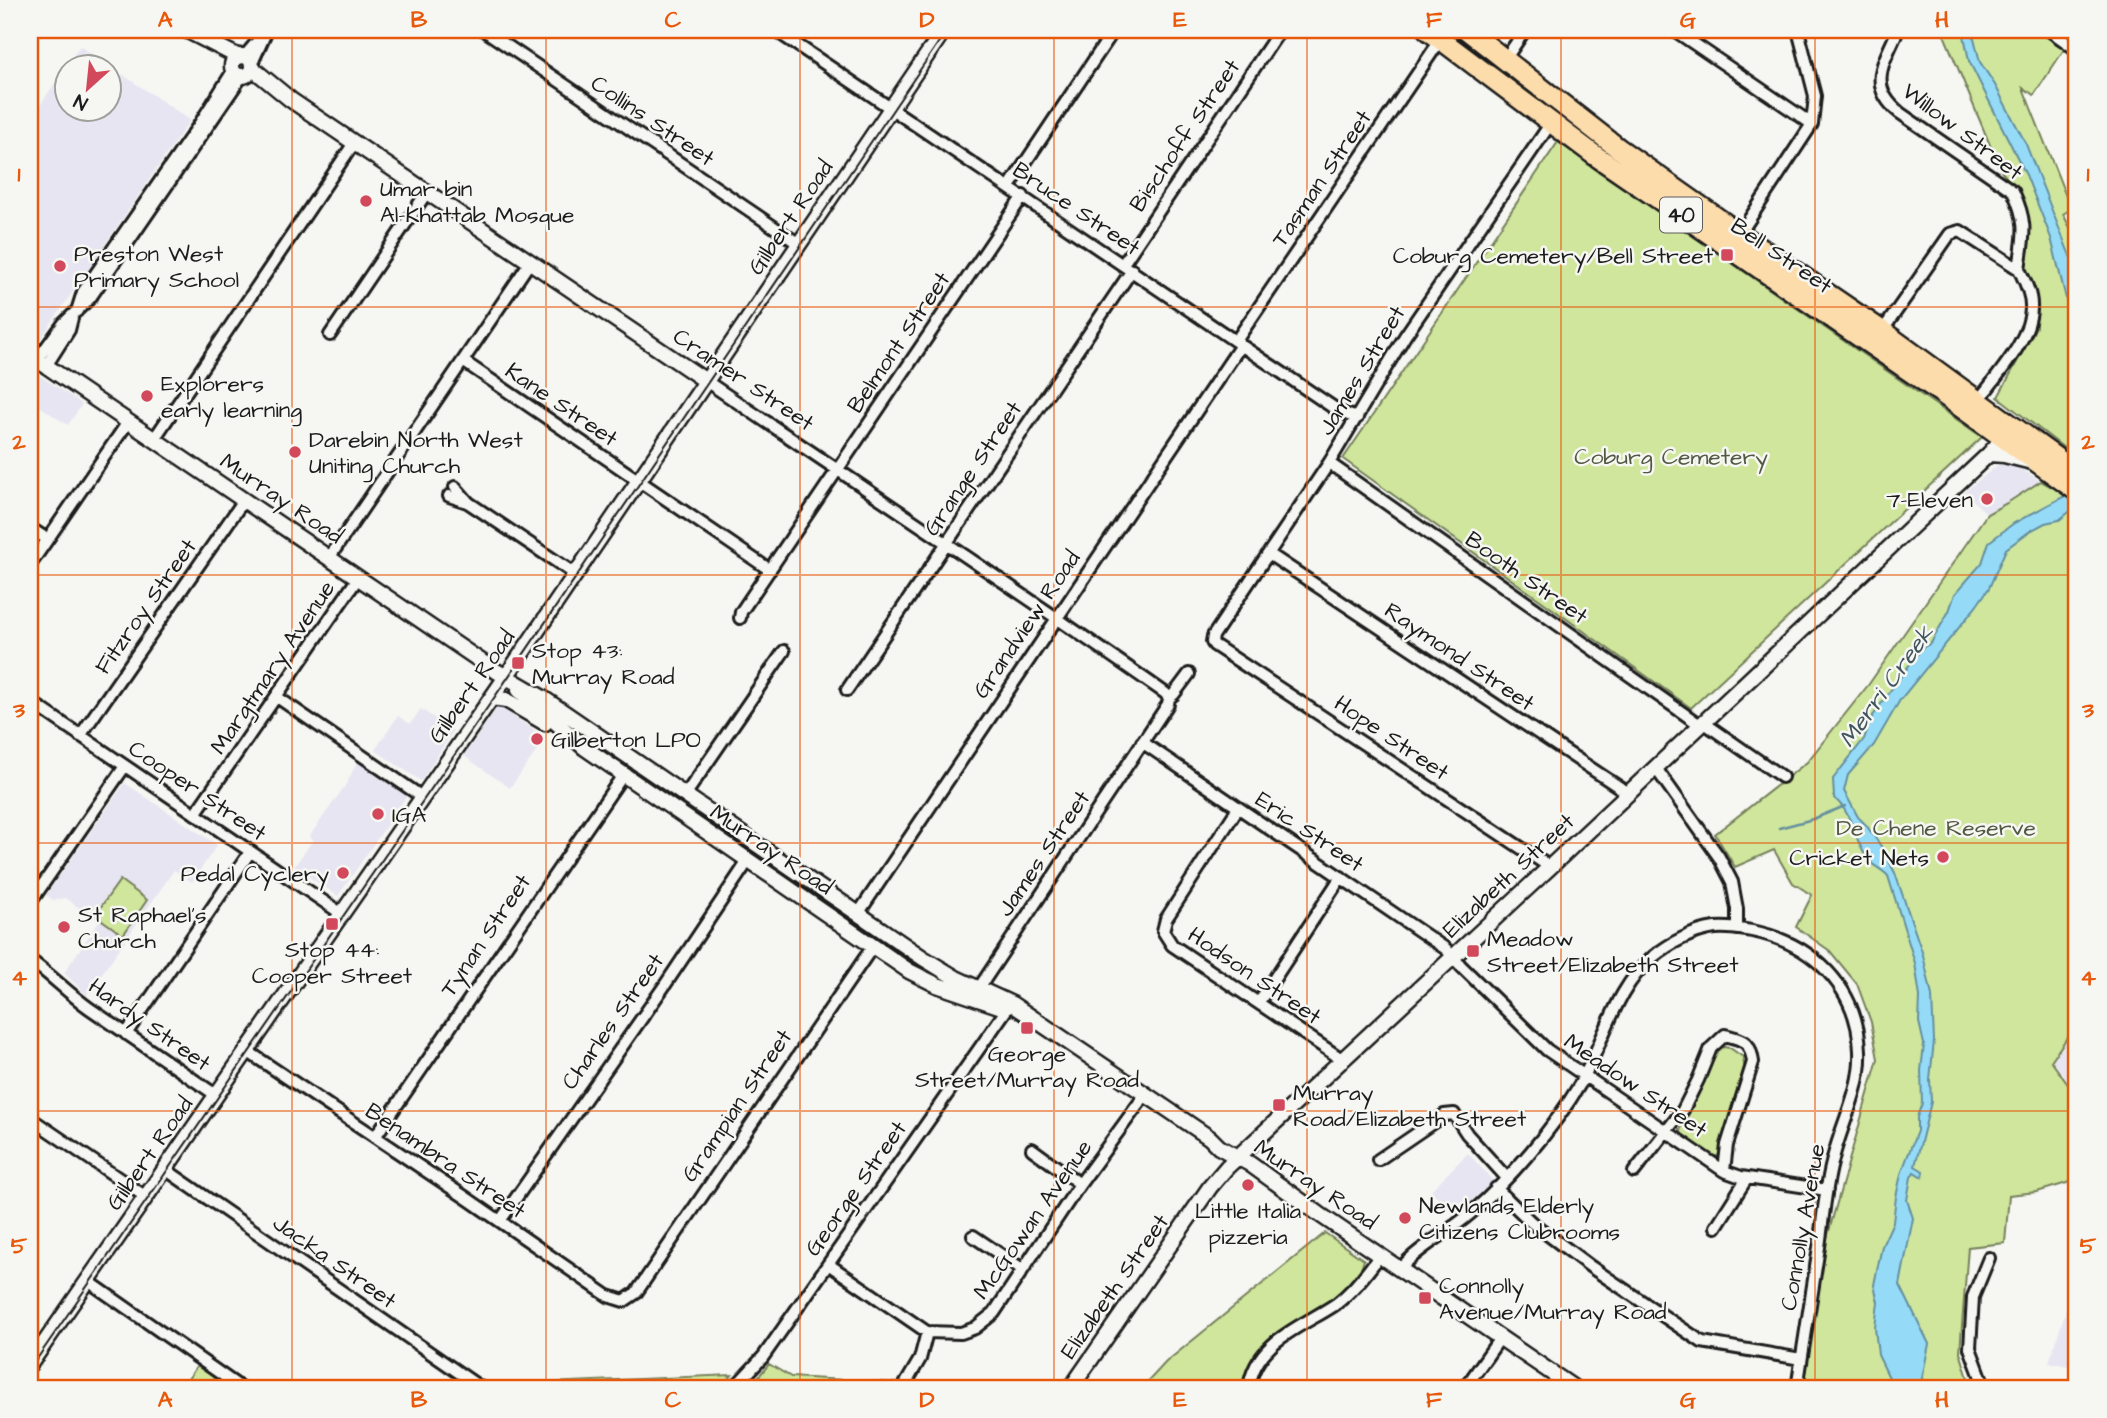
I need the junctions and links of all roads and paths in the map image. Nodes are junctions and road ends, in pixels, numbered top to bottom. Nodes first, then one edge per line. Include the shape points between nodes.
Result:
1 (268, 30) edge
2 (484, 30) edge
3 (775, 30) edge
4 (944, 30) edge
5 (1114, 30) edge
6 (1280, 30) edge
7 (1468, 30) edge
8 (1525, 30) edge
9 (1674, 30) edge
10 (1798, 30) edge
11 (1898, 30) edge
12 (2049, 30) edge
13 (187, 31) edge
14 (1435, 34) edge
15 (2077, 50) edge
16 (1506, 58) junction
17 (242, 66) junction
18 (1530, 77) junction
19 (1522, 101) junction
20 (891, 108) junction
21 (1551, 123) junction
22 (1812, 124) junction
23 (354, 143) junction
24 (1009, 187) junction
25 (427, 192) junction
26 (1023, 196) junction
27 (1735, 241) junction
28 (799, 244) junction
29 (530, 262) junction
30 (1127, 267) junction
31 (2019, 269) junction
32 (330, 335) dead end
33 (1877, 339) junction
34 (1239, 343) junction
35 (38, 360) edge
36 (463, 362) junction
37 (706, 381) junction
38 (1979, 400) junction
39 (1357, 418) junction
40 (128, 422) junction
41 (2009, 432) junction
42 (155, 439) junction
43 (1989, 454) junction
44 (1329, 463) junction
45 (2038, 463) junction
46 (837, 469) junction
47 (2074, 480) edge
48 (639, 481) junction
49 (452, 492) dead end
50 (244, 500) junction
51 (30, 528) edge
52 (47, 539) junction
53 (946, 545) junction
54 (1269, 554) junction
55 (329, 558) junction
56 (30, 565) edge
57 (770, 570) junction
58 (575, 574) junction
59 (358, 578) junction
60 (740, 618) dead end
61 (1058, 618) junction
62 (1212, 642) joint
63 (784, 651) dead end
64 (1189, 674) dead end
65 (507, 678) junction
66 (847, 691) dead end
67 (277, 697) junction
68 (492, 698) junction
69 (1169, 698) junction
70 (30, 701) edge
71 (1702, 724) junction
72 (80, 736) junction
73 (1142, 742) junction
74 (585, 748) junction
75 (634, 760) junction
76 (125, 766) junction
77 (1655, 767) junction
78 (623, 775) junction
79 (1782, 777) dead end
80 (1628, 793) junction
81 (685, 794) junction
82 (422, 797) junction
83 (1238, 808) junction
84 (675, 810) junction
85 (195, 814) junction
86 (759, 845) junction
87 (250, 852) junction
88 (748, 861) junction
89 (1550, 867) junction
90 (1341, 877) junction
91 (30, 903) edge
92 (342, 914) junction
93 (858, 914) junction
94 (847, 928) junction
95 (1737, 929) junction
96 (884, 932) junction
97 (873, 946) junction
98 (1453, 957) junction
99 (30, 960) edge
100 (979, 988) junction
101 (1259, 1002) junction
102 (1007, 1009) junction
103 (1032, 1020) junction
104 (126, 1034) junction
105 (247, 1051) junction
106 (1343, 1060) junction
107 (1585, 1076) junction
108 (216, 1095) junction
109 (1145, 1096) junction
110 (30, 1118) edge
111 (1666, 1132) junction
112 (375, 1137) junction
113 (1032, 1149) dead end
114 (1237, 1158) junction
115 (1378, 1160) dead end
116 (165, 1169) junction
117 (1724, 1171) junction
118 (1634, 1172) dead end
119 (1506, 1177) junction
120 (1747, 1178) junction
121 (1080, 1184) junction
122 (1496, 1188) junction
123 (1827, 1190) junction
124 (146, 1197) junction
125 (500, 1221) junction
126 (1716, 1227) dead end
127 (973, 1236) dead end
128 (1380, 1255) junction
129 (1989, 1258) dead end
130 (828, 1264) junction
131 (1022, 1269) junction
132 (1400, 1269) junction
133 (88, 1281) junction
134 (624, 1301) joint
135 (927, 1332) junction
136 (1500, 1338) junction
137 (1801, 1359) junction
138 (30, 1364) edge
139 (1248, 1387) edge
140 (241, 1388) edge
141 (481, 1388) edge
142 (734, 1388) edge
143 (903, 1388) edge
144 (1071, 1388) edge
145 (1465, 1388) edge
146 (1574, 1388) edge
147 (1797, 1388) edge
148 (1985, 1388) edge

1 - 17 street
2 - 28 street, Collins Street
3 - 20 street, Bruce Street
4 - 20 main road, Gilbert Road
5 - 24 street
6 - 30 street, Bischoff Street
7 - 16 highway, Bell Street / 40
8 - 16 street
9 - 22 street
10 - 22 street via 1815,96
11 - 31 street, Willow Street via 1881,71 1881,90 1888,104 2013,191 2025,228
12 - 15 street
13 - 17 main road, Cramer Street via 203,46
14 - 19 highway, Bell Street / 40
14 - 34 street, Tasman Street
16 - 18 highway, Bell Street / 40
17 - 23 main road, Cramer Street
17 - 35 street via 90,298 64,323
18 - 19 highway
18 - 27 highway, Bell Street / 40
19 - 21 highway, Bell Street / 40
20 - 24 street, Bruce Street
20 - 28 main road, Gilbert Road
21 - 27 highway, Bell Street / 40 via 1625,176
21 - 39 street, James Street via 1405,336
22 - 27 street
23 - 25 main road, Cramer Street
23 - 42 street
24 - 26 street, Bruce Street
25 - 29 main road, Cramer Street
25 - 32 street
26 - 30 street, Bruce Street
26 - 46 street, Belmont Street
27 - 33 highway, Bell Street / 40
28 - 37 main road, Gilbert Road
29 - 36 street
29 - 37 main road, Cramer Street
30 - 34 street, Bruce Street
30 - 53 street, Grange Street
31 - 33 street via 1960,231 1950,234
31 - 38 street via 2032,304 2030,323
33 - 38 highway, Bell Street / 40
33 - 41 highway, Bell Street / 40
34 - 39 street, Bruce Street via 1340,412
34 - 61 street, Grandview Road
35 - 40 main road, Murray Road
36 - 48 street, Kane Street
36 - 55 street
37 - 46 street, Cramer Street
37 - 48 main road, Gilbert Road
38 - 41 highway, Bell Street / 40
39 - 44 street, James Street
40 - 42 main road, Murray Road
40 - 52 street
41 - 43 main road, Elizabeth Street
41 - 45 highway, Bell Street / 40
41 - 47 highway, Bell Street / 40
42 - 50 main road, Murray Road
43 - 45 main road
43 - 71 main road, Elizabeth Street
44 - 54 street, James Street
44 - 71 street, Booth Street
45 - 47 highway, Bell Street / 40
46 - 53 street, Cramer Street
46 - 57 street, Belmont Street
48 - 57 street, Kane Street
48 - 58 main road, Gilbert Road
49 - 58 street
50 - 55 main road, Murray Road
50 - 72 street, Fitzroy Street
51 - 52 street
52 - 56 street
53 - 61 street, Cramer Street
53 - 66 street, Grange Street
54 - 62 street, James Street
54 - 80 street, Raymond Street
55 - 59 main road, Murray Road
57 - 60 street, Belmont Street
58 - 65 main road, Gilbert Road
59 - 65 main road, Murray Road
59 - 67 street, Margtmary Avenue
61 - 69 street, Cramer Street
61 - 93 street, Grandview Road
62 - 89 street, Hope Street
63 - 81 street
64 - 69 street, James Street
65 - 68 main road, Gilbert Road
65 - 74 main road, Murray Road
65 - 75 main road, Murray Road
67 - 82 street
67 - 85 street, Margtmary Avenue
68 - 74 main road via 506,700
68 - 82 main road, Gilbert Road
69 - 73 street, James Street
70 - 72 street, Cooper Street
71 - 77 main road, Elizabeth Street
71 - 79 street, Booth Street
72 - 76 street, Cooper Street
73 - 83 street, Eric Street
73 - 100 street, James Street
74 - 78 main road, Murray Road
75 - 78 main road, Tynan Street
75 - 81 main road, Murray Road
76 - 85 street, Cooper Street
76 - 91 street
77 - 80 main road, Elizabeth Street
77 - 95 street via 1732,882
78 - 84 main road, Murray Road
78 - 112 street, Tynan Street
80 - 89 main road, Elizabeth Street
81 - 84 main road
81 - 86 main road, Murray Road
82 - 92 main road, Gilbert Road
83 - 90 street, Eric Street
83 - 101 street, Hodson Street via 1166,919 1163,931 1172,945
84 - 88 main road, Murray Road
85 - 87 street, Cooper Street
86 - 88 main road, Charles Street
86 - 93 main road, Murray Road
87 - 92 street, Cooper Street
87 - 104 street
88 - 94 main road, Murray Road
88 - 125 street, Charles Street
89 - 98 main road, Elizabeth Street
90 - 98 street, Eric Street
90 - 101 street
92 - 105 main road, Gilbert Road
93 - 94 main road, Grandview Road
93 - 96 main road, Murray Road
94 - 97 main road, Murray Road
95 - 107 street, Connolly Avenue via 1715,928 1678,939 1651,958 1630,981
95 - 123 street, Connolly Avenue via 1785,940 1815,958 1850,1006 1860,1048 1858,1086 1843,1124
96 - 97 main road, Grampian Street
96 - 100 main road, Murray Road via 939,969
97 - 102 main road, Murray Road via 930,982
97 - 134 street, Grampian Street via 636,1293
98 - 106 main road, Elizabeth Street
98 - 107 street, Meadow Street via 1547,1050
99 - 104 street, Hardy Street
100 - 103 main road, Murray Road
101 - 106 street, Hodson Street
102 - 103 main road, Murray Road
102 - 130 street, George Street
103 - 109 main road, Murray Road
104 - 108 street, Hardy Street
105 - 108 main road, Gilbert Road
105 - 112 street, Benambra Street
106 - 114 main road, Elizabeth Street
107 - 111 street, Meadow Street
107 - 119 street, Connolly Avenue via 1563,1111
108 - 116 main road, Gilbert Road
109 - 114 main road, Murray Road
109 - 121 street, McGowan Avenue
110 - 124 street
111 - 117 street, Meadow Street
111 - 117 street via 1683,1110 1711,1048 1725,1035 1742,1039 1751,1049 1753,1062 1727,1145
111 - 118 street
112 - 125 street, Benambra Street
113 - 121 street
114 - 128 main road, Murray Road
114 - 144 main road, Elizabeth Street via 1210,1187
115 - 119 street via 1444,1115 1454,1114
116 - 124 main road, Gilbert Road
116 - 141 street, Jacka Street
117 - 120 street, Meadow Street
119 - 122 street, Connolly Avenue
120 - 123 street, Meadow Street
120 - 126 street
121 - 131 street, McGowan Avenue
122 - 132 street, Connolly Avenue
122 - 137 street via 1531,1222 1591,1267 1702,1342
123 - 137 street, Connolly Avenue
124 - 133 main road, Gilbert Road
125 - 134 street, Benambra Street via 608,1296
127 - 131 street
128 - 132 main road, Murray Road
128 - 139 street via 1338,1302 1272,1344 1257,1362
129 - 148 street via 1973,1297 1970,1348
130 - 135 street
130 - 142 street, George Street via 763,1357
131 - 135 street, McGowan Avenue via 994,1314 975,1328 961,1333
132 - 136 main road, Murray Road
133 - 138 main road, Gilbert Road
133 - 140 street
135 - 143 street via 920,1359
136 - 145 street
136 - 146 main road, Murray Road
137 - 147 street, Connolly Avenue

